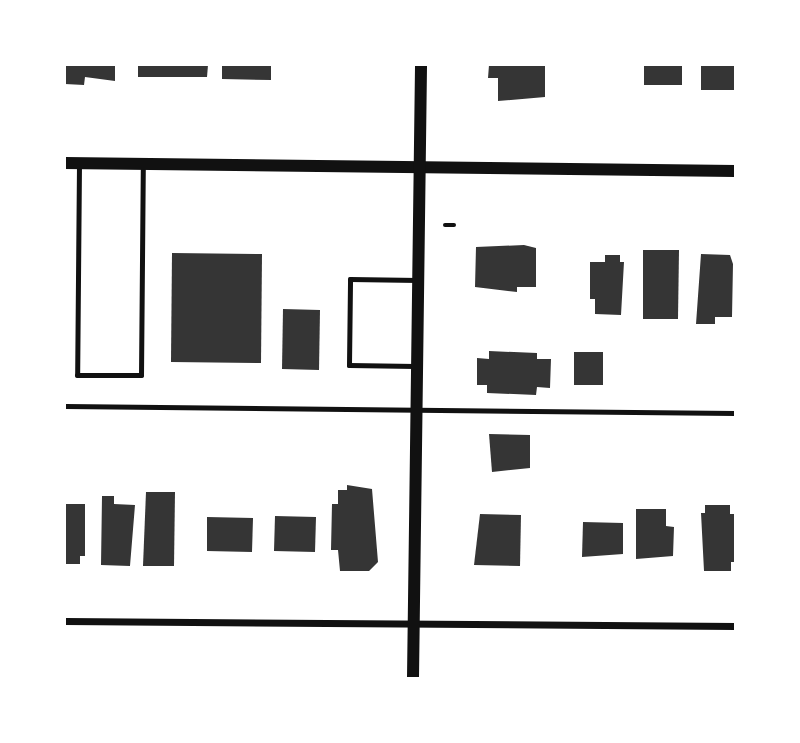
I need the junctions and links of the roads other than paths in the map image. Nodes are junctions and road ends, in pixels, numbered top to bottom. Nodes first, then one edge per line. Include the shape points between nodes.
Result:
1 (421, 65) edge
2 (65, 163) edge
3 (79, 163) junction
4 (143, 163) junction
5 (419, 166) junction
6 (735, 171) edge
7 (418, 280) junction
8 (418, 366) junction
9 (65, 406) edge
10 (417, 410) junction
11 (735, 413) edge
12 (65, 621) edge
13 (413, 624) junction
14 (735, 626) edge
15 (413, 678) edge

1 - 5 street
2 - 3 street
3 - 4 street
3 - 4 lane via 77,375 141,375
4 - 5 street
5 - 6 street
5 - 7 street
7 - 8 street
7 - 8 lane via 350,279 349,365
8 - 10 street
9 - 10 lane
10 - 11 lane
10 - 13 street
12 - 13 street
13 - 14 street
13 - 15 street

